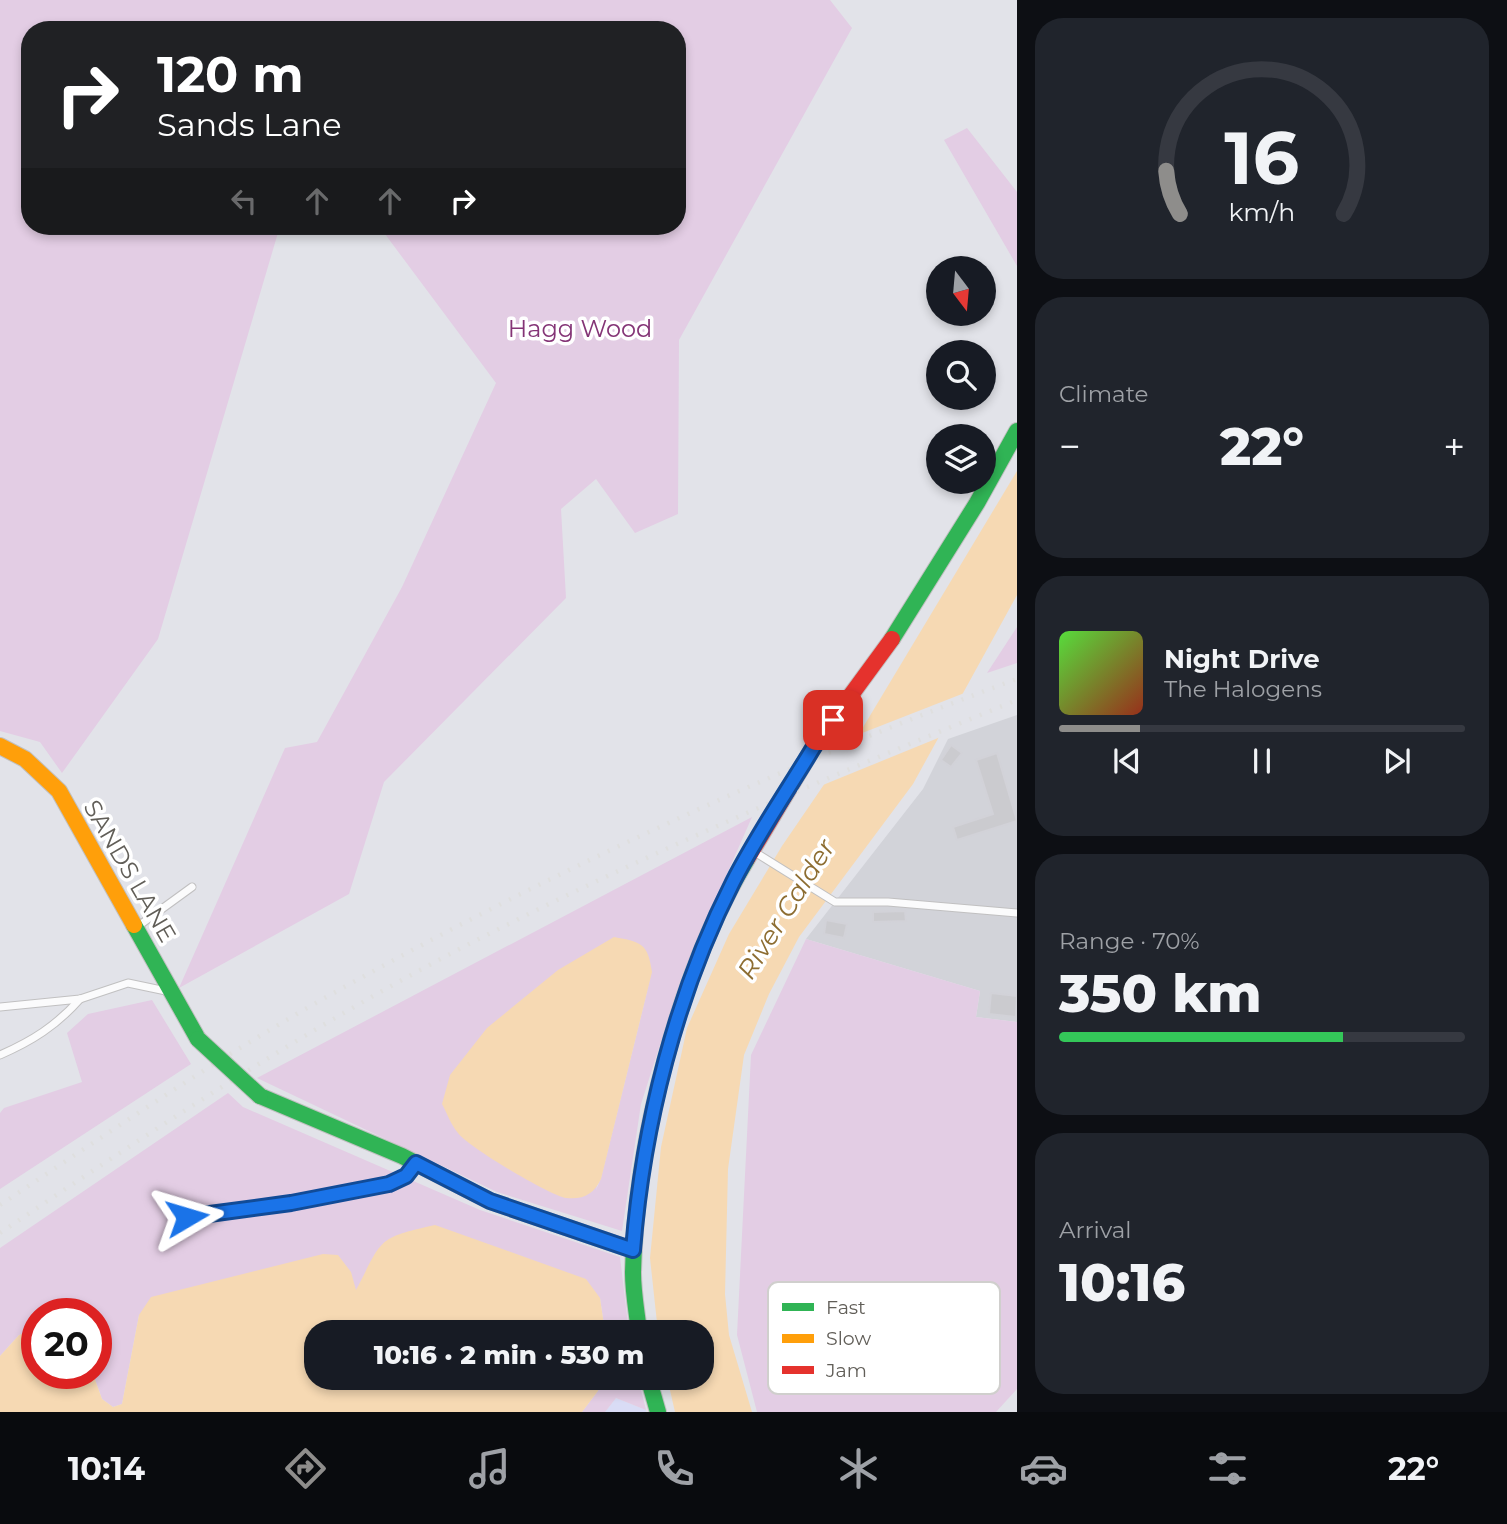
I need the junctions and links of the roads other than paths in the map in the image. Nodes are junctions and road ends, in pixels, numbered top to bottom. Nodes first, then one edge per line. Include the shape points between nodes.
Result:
1 (1017, 431) edge
2 (0, 746) edge
3 (756, 853) junction
4 (192, 887) dead end
5 (1017, 914) edge
6 (136, 927) junction
7 (174, 993) junction
8 (80, 999) junction
9 (0, 1007) edge
10 (0, 1055) edge
11 (416, 1163) junction
12 (187, 1217) dead end
13 (633, 1250) junction
14 (638, 1320) edge
15 (652, 1390) edge
16 (658, 1412) edge

1 - 3 street via 907,615 818,740
2 - 6 street, SANDS LANE via 24,758 59,791
3 - 5 lane via 835,902
3 - 13 street via 733,882 682,1003 654,1113
4 - 6 lane
6 - 7 street, SANDS LANE
7 - 8 lane via 128,983
7 - 11 street, SANDS LANE, bridge via 198,1039 250,1090
8 - 9 lane
8 - 10 lane via 52,1027
11 - 12 lane via 406,1176 389,1184
11 - 13 street via 490,1201
13 - 14 street
15 - 16 street

